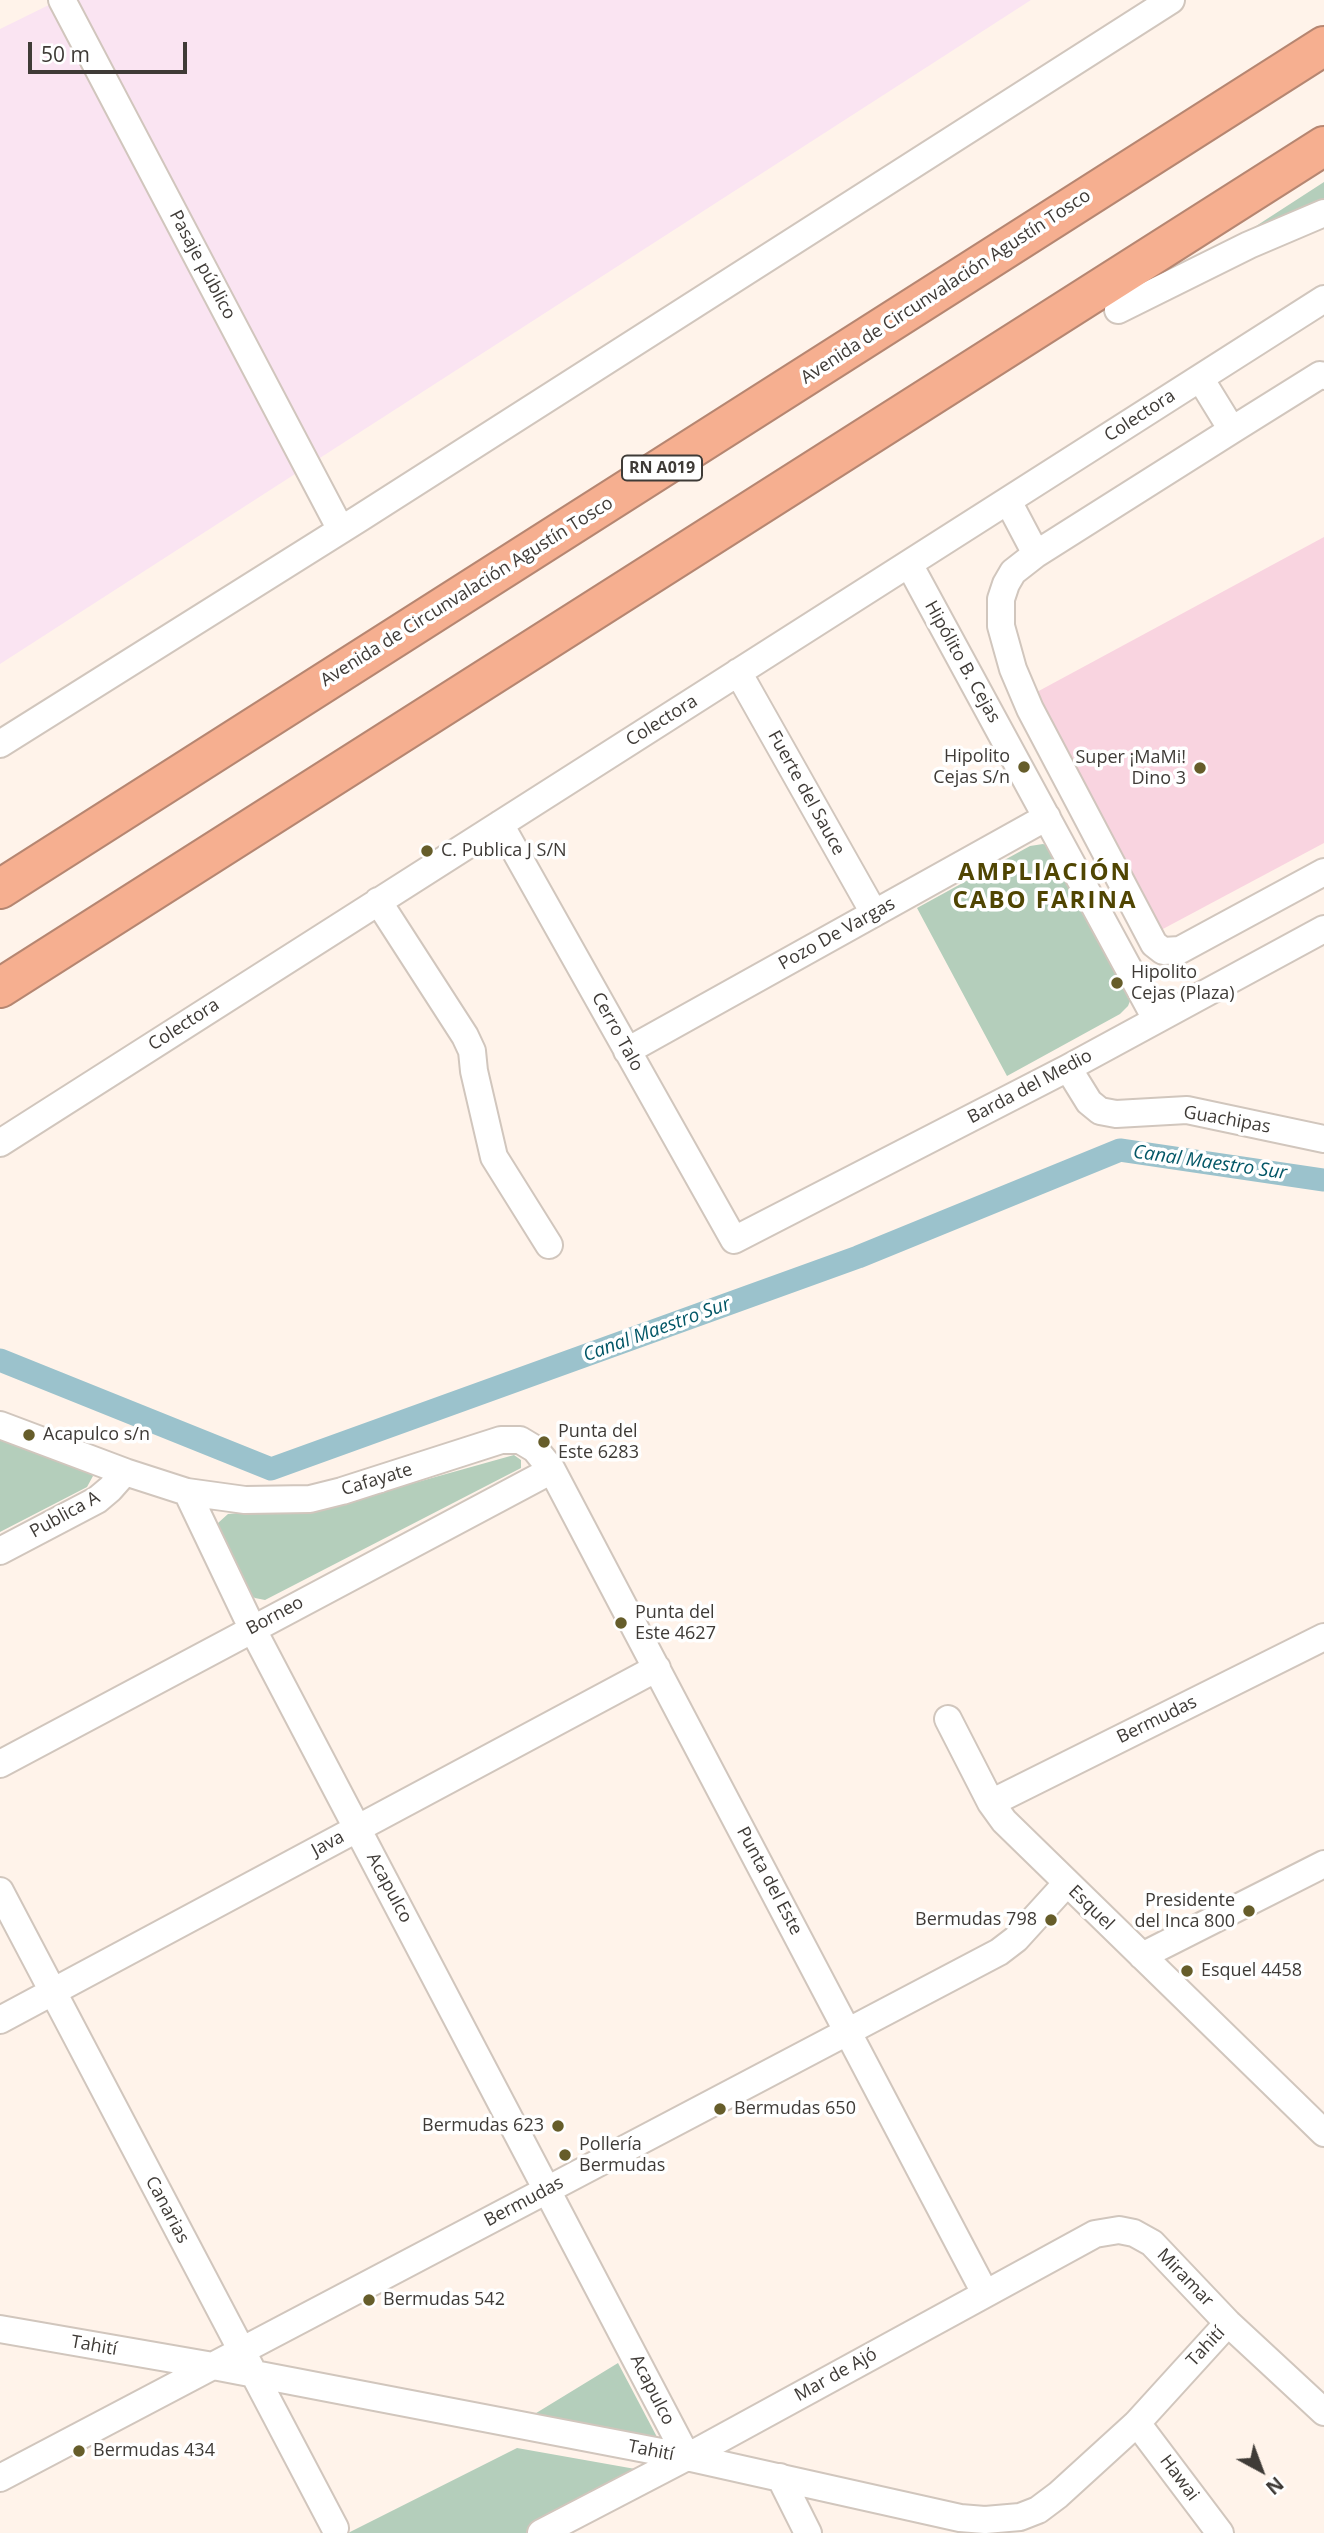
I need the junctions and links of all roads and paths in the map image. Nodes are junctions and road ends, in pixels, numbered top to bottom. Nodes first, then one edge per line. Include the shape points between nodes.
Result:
1 (62, 0) edge
2 (1171, 0) edge
3 (1324, 17) edge
4 (1324, 46) edge
5 (1324, 146) edge
6 (1076, 204) junction
7 (1324, 213) edge
8 (1324, 299) edge
9 (1118, 310) dead end
10 (1324, 376) edge
11 (1200, 378) junction
12 (1231, 430) junction
13 (1008, 501) junction
14 (341, 530) junction
15 (1036, 554) junction
16 (909, 564) junction
17 (738, 672) junction
18 (0, 744) edge
19 (1047, 817) junction
20 (500, 824) junction
21 (1324, 872) edge
22 (0, 889) edge
23 (378, 901) junction
24 (874, 914) junction
25 (1324, 929) edge
26 (0, 988) edge
27 (1156, 1019) junction
28 (627, 1051) junction
29 (1068, 1068) junction
30 (1324, 1139) edge
31 (0, 1143) edge
32 (734, 1240) joint
33 (549, 1245) dead end
34 (0, 1425) edge
35 (552, 1470) junction
36 (125, 1472) junction
37 (187, 1492) junction
38 (0, 1551) edge
39 (252, 1628) junction
40 (1324, 1637) edge
41 (657, 1668) junction
42 (948, 1719) dead end
43 (0, 1764) edge
44 (990, 1803) junction
45 (358, 1828) junction
46 (1324, 1864) edge
47 (1066, 1884) junction
48 (0, 1891) edge
49 (1142, 1956) junction
50 (53, 1992) junction
51 (0, 2020) edge
52 (848, 2032) junction
53 (1324, 2133) edge
54 (548, 2189) junction
55 (1134, 2233) joint
56 (985, 2294) junction
57 (1228, 2323) junction
58 (0, 2329) edge
59 (248, 2362) junction
60 (213, 2366) junction
61 (1324, 2412) edge
62 (1137, 2423) junction
63 (687, 2458) junction
64 (780, 2477) junction
65 (0, 2478) edge
66 (1024, 2525) edge
67 (335, 2528) dead end
68 (557, 2529) edge
69 (808, 2533) edge
70 (1220, 2533) edge

1 - 14 street, Pasaje público
2 - 14 street
3 - 6 highway via 1212,90
4 - 6 highway, Avenida de Circunvalación Agustín Tosco / RN A019
5 - 26 highway
6 - 22 highway, Avenida de Circunvalación Agustín Tosco / RN A019
7 - 9 street via 1249,244
8 - 11 street, Colectora
10 - 12 street
11 - 12 street
11 - 13 street, Colectora
12 - 15 street
13 - 15 street
13 - 16 street, Colectora
14 - 18 street
15 - 21 street via 1013,572 1002,599 1002,626 1013,669 1154,944 1163,951 1180,950
16 - 17 street, Colectora
16 - 19 street, Hipólito B. Cejas
17 - 20 street, Colectora
17 - 24 street, Fuerte del Sauce
19 - 24 street, Pozo De Vargas
19 - 27 street, Hipólito B. Cejas
20 - 23 street, Colectora
20 - 28 street, Cerro Talo
23 - 31 street, Colectora
23 - 33 street via 465,1036 494,1157
24 - 28 street, Pozo De Vargas
25 - 27 street, Barda del Medio
27 - 29 street, Barda del Medio
28 - 32 street, Cerro Talo
29 - 30 street, Guachipas via 1100,1111 1187,1110
29 - 32 street, Barda del Medio
34 - 36 street
35 - 37 street, Cafayate via 535,1449 520,1440 501,1440 310,1499 245,1500
35 - 39 street, Borneo
35 - 41 street, Punta del Este
36 - 37 street
36 - 38 street, Publica A via 97,1500
37 - 39 street, Acapulco
39 - 43 street, Borneo
39 - 45 street, Acapulco
40 - 44 street, Bermudas
41 - 45 street, Java
41 - 52 street, Punta del Este
42 - 44 street, Esquel
44 - 47 street, Esquel
45 - 50 street, Java
45 - 54 street, Acapulco
46 - 49 street
47 - 49 street, Esquel
47 - 52 street, Bermudas via 999,1952
48 - 50 street, Canarias
49 - 53 street, Esquel
50 - 51 street, Java
50 - 59 street, Canarias
52 - 54 street, Bermudas
52 - 56 street, Punta del Este
54 - 59 street, Bermudas
54 - 63 street, Acapulco
55 - 56 street, Mar de Ajó via 1095,2234
55 - 57 street, Miramar via 1152,2243
56 - 63 street, Mar de Ajó
57 - 61 street, Miramar
57 - 62 street, Tahití
58 - 60 street, Tahití
59 - 60 street, Bermudas
59 - 63 street, Tahití
59 - 67 street, Canarias
60 - 65 street, Bermudas
62 - 66 street, Tahití
62 - 70 street, Hawai
63 - 64 street, Tahití
63 - 68 street, Mar de Ajó
64 - 66 street, Tahití via 960,2518
64 - 69 street

